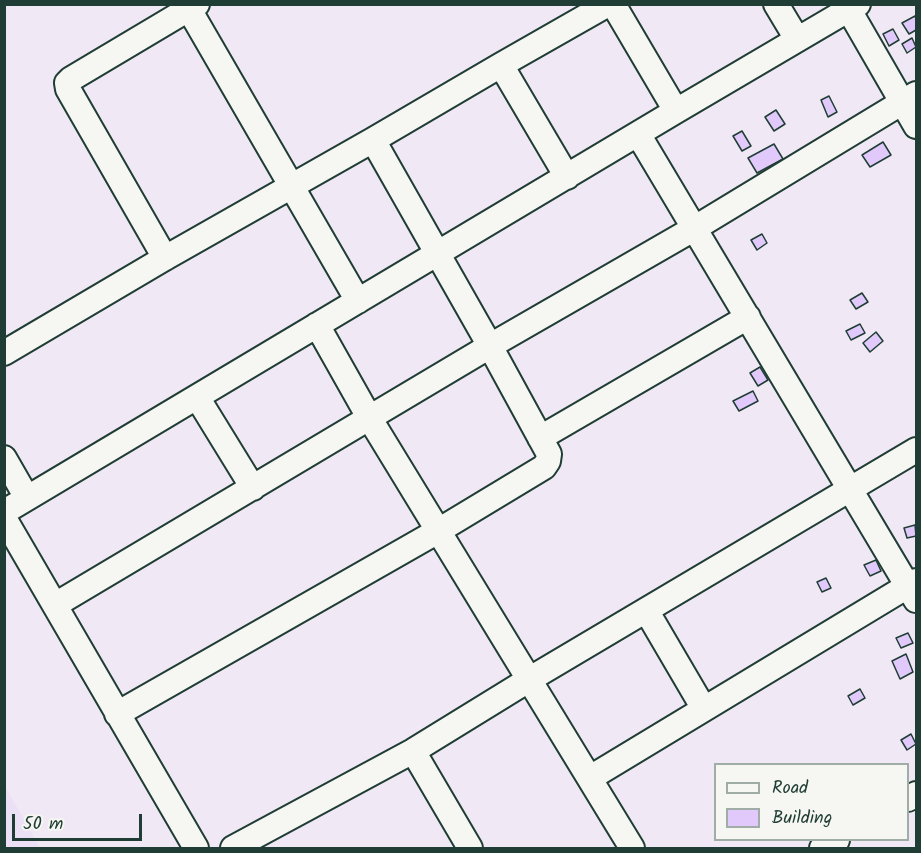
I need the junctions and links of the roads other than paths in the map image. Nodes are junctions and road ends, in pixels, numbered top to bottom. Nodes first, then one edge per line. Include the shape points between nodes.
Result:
1 (608, 4) edge
2 (613, 4) edge
3 (776, 4) edge
4 (191, 6) edge
5 (854, 7) edge
6 (797, 39) junction
7 (501, 65) junction
8 (910, 98) edge
9 (676, 111) junction
10 (916, 126) edge
11 (638, 134) junction
12 (373, 140) junction
13 (567, 177) junction
14 (293, 186) junction
15 (695, 228) junction
16 (437, 253) junction
17 (165, 258) junction
18 (358, 301) junction
19 (748, 317) junction
20 (317, 325) junction
21 (490, 346) junction
22 (4, 353) edge
23 (197, 397) junction
24 (370, 419) junction
25 (540, 438) junction
26 (916, 450) edge
27 (4, 458) edge
28 (253, 488) junction
29 (850, 489) junction
30 (27, 498) junction
31 (4, 512) edge
32 (4, 518) edge
33 (438, 531) junction
34 (914, 589) edge
35 (55, 605) junction
36 (646, 610) junction
37 (530, 679) junction
38 (704, 709) junction
39 (117, 714) junction
40 (412, 751) junction
41 (590, 778) junction
42 (835, 841) edge
43 (196, 849) edge
44 (233, 849) edge
45 (470, 849) edge
46 (632, 849) edge
47 (822, 849) edge

1 - 7 street
2 - 9 street
3 - 6 street
4 - 14 street
4 - 17 street via 67,83
5 - 6 street
5 - 8 street
6 - 9 street
7 - 12 street
7 - 13 street
8 - 10 street
8 - 15 street
9 - 11 street
11 - 13 street
11 - 15 street
12 - 14 street
12 - 16 street
13 - 16 street
14 - 17 street
14 - 18 street
15 - 19 street
15 - 21 street
16 - 18 street
16 - 21 street
17 - 22 street
18 - 20 street
19 - 25 street
19 - 29 street
20 - 23 street
20 - 24 street
21 - 24 street
21 - 25 street
23 - 28 street
23 - 30 street
24 - 28 street
24 - 33 street
25 - 33 street via 549,454 544,467
26 - 29 street
27 - 30 street
28 - 35 street
29 - 34 street
29 - 36 street
30 - 31 street
32 - 35 street
33 - 37 street
33 - 39 street
34 - 38 street
35 - 39 street
36 - 37 street
36 - 38 street
37 - 40 street
37 - 41 street
38 - 41 street
39 - 43 street
40 - 44 street
40 - 45 street
41 - 46 street
42 - 47 street

